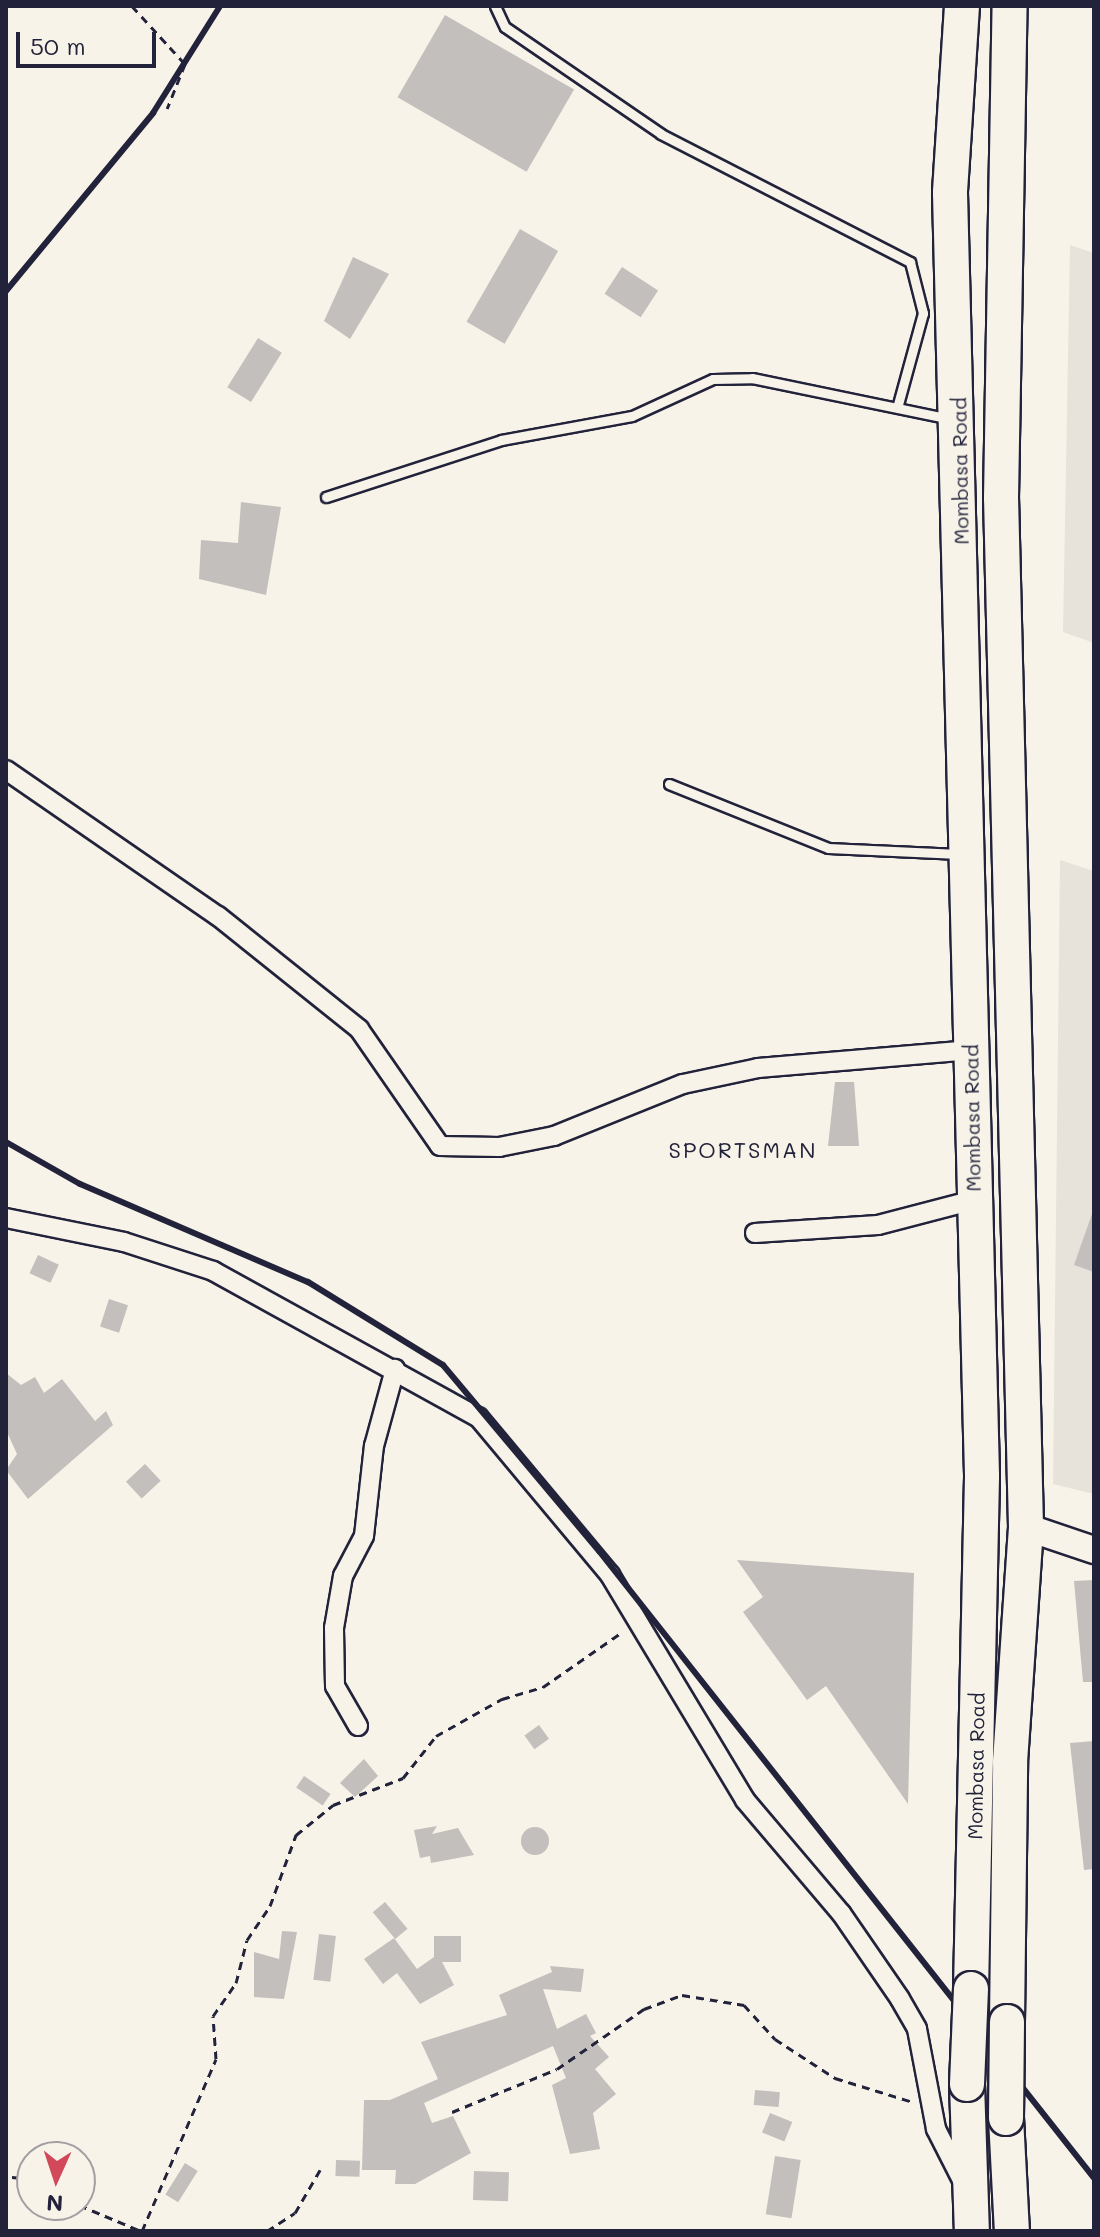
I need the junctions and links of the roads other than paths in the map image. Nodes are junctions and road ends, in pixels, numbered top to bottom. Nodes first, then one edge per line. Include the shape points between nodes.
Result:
1 (495, 6) edge
2 (962, 6) edge
3 (1010, 6) edge
4 (897, 408) junction
5 (960, 421) junction
6 (326, 497) dead end
7 (6, 770) edge
8 (669, 784) dead end
9 (966, 855) junction
10 (971, 1050) junction
11 (974, 1200) junction
12 (6, 1218) edge
13 (755, 1233) dead end
14 (395, 1369) junction
15 (1026, 1527) junction
16 (1094, 1550) edge
17 (358, 1726) dead end
18 (967, 2192) junction
19 (972, 2231) edge
20 (1012, 2231) edge

1 - 4 lane via 505,27 661,134 910,262 923,313
2 - 5 highway, Mombasa Road via 950,193
3 - 15 highway, Mombasa Road via 1001,498
4 - 5 lane
4 - 6 lane via 752,378 713,379 632,416 501,440
5 - 9 highway, Mombasa Road
7 - 10 street via 218,916 359,1029 440,1146 499,1147 554,1136 683,1084 758,1068
8 - 9 lane via 828,848
9 - 10 highway, Mombasa Road
10 - 11 highway, Mombasa Road
11 - 13 street via 878,1225
11 - 18 highway, Mombasa Road, bridge via 982,1477
12 - 14 street via 124,1242 213,1271
14 - 17 street via 374,1446 364,1536 343,1576 334,1628 335,1686
14 - 18 street via 478,1417 639,1615 745,1800 841,1913 900,1999 917,2029 928,2103
15 - 16 street
15 - 20 highway, Mombasa Road, bridge via 1010,1762 1006,2118
18 - 19 highway, Mombasa Road

